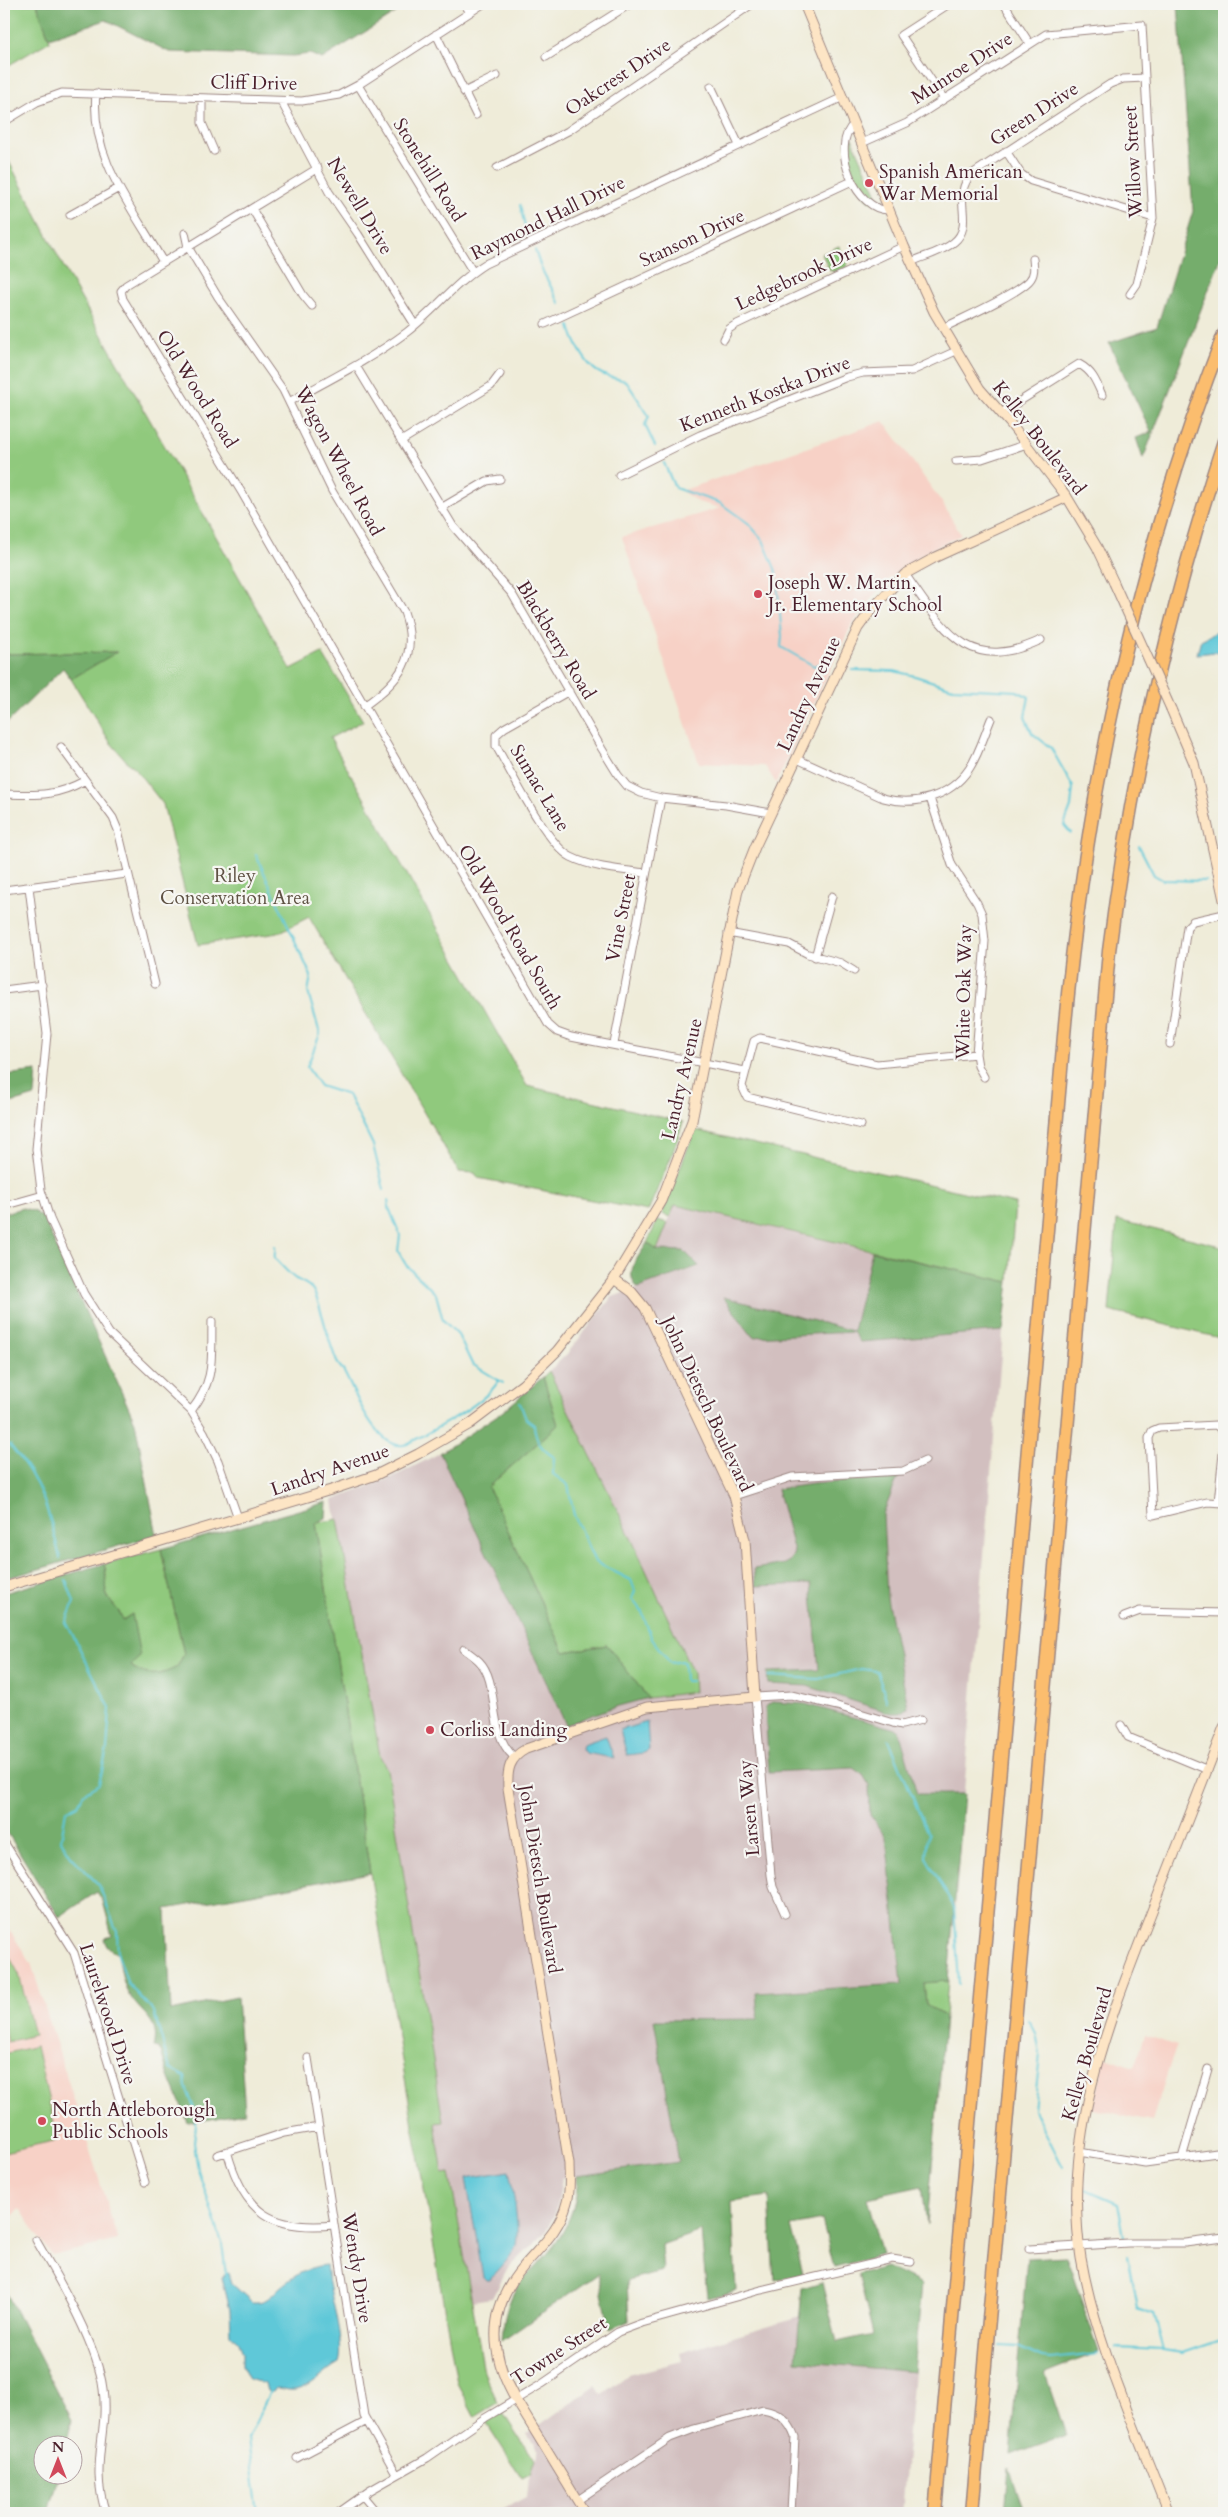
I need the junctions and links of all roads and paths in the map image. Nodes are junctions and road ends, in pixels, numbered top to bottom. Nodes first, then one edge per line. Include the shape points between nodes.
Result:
1 (464, 4) edge
2 (483, 4) edge
3 (630, 4) edge
4 (752, 4) edge
5 (804, 4) edge
6 (949, 4) edge
7 (1004, 4) edge
8 (470, 12) junction
9 (1142, 25) joint
10 (436, 34) junction
11 (1030, 44) junction
12 (546, 58) dead end
13 (497, 76) dead end
14 (1145, 78) junction
15 (358, 85) junction
16 (711, 86) dead end
17 (464, 92) junction
18 (96, 93) junction
19 (843, 97) junction
20 (202, 98) junction
21 (944, 99) junction
22 (281, 101) junction
23 (476, 115) dead end
24 (4, 122) edge
25 (854, 124) junction
26 (862, 143) junction
27 (739, 145) junction
28 (214, 151) dead end
29 (1006, 151) junction
30 (318, 168) junction
31 (497, 168) dead end
32 (852, 181) junction
33 (119, 188) junction
34 (252, 208) junction
35 (890, 210) junction
36 (70, 215) dead end
37 (1153, 218) junction
38 (185, 233) dead end
39 (904, 246) junction
40 (188, 247) junction
41 (1033, 259) dead end
42 (163, 262) junction
43 (911, 262) junction
44 (473, 272) junction
45 (1130, 294) dead end
46 (312, 306) dead end
47 (545, 324) dead end
48 (415, 325) junction
49 (943, 328) junction
50 (1223, 336) edge
51 (724, 339) dead end
52 (956, 351) junction
53 (356, 366) junction
54 (500, 374) dead end
55 (1102, 395) dead end
56 (289, 402) junction
57 (1001, 413) junction
58 (401, 441) junction
59 (1224, 441) edge
60 (1026, 444) junction
61 (956, 461) dead end
62 (619, 475) dead end
63 (500, 479) dead end
64 (1067, 497) junction
65 (441, 508) junction
66 (905, 574) junction
67 (1042, 640) dead end
68 (569, 691) junction
69 (364, 706) junction
70 (991, 719) dead end
71 (61, 747) dead end
72 (797, 759) junction
73 (84, 781) junction
74 (4, 794) edge
75 (661, 798) junction
76 (930, 798) junction
77 (771, 813) junction
78 (646, 873) junction
79 (127, 874) junction
80 (29, 887) junction
81 (4, 890) edge
82 (832, 896) dead end
83 (1224, 900) edge
84 (1224, 914) edge
85 (728, 932) junction
86 (815, 957) junction
87 (854, 971) dead end
88 (155, 984) dead end
89 (42, 985) junction
90 (4, 990) edge
91 (614, 1044) junction
92 (1170, 1044) dead end
93 (976, 1054) junction
94 (704, 1062) junction
95 (745, 1071) junction
96 (984, 1078) dead end
97 (861, 1125) dead end
98 (43, 1195) junction
99 (4, 1206) edge
100 (614, 1279) junction
101 (212, 1321) dead end
102 (191, 1412) junction
103 (1224, 1432) edge
104 (1224, 1444) edge
105 (925, 1461) dead end
106 (734, 1496) junction
107 (1221, 1502) edge
108 (238, 1518) junction
109 (4, 1586) edge
110 (1224, 1613) edge
111 (1124, 1617) dead end
112 (464, 1649) dead end
113 (755, 1697) junction
114 (921, 1720) dead end
115 (1121, 1725) dead end
116 (1224, 1727) edge
117 (514, 1757) junction
118 (1208, 1770) junction
119 (4, 1842) edge
120 (785, 1914) dead end
121 (308, 2058) dead end
122 (1208, 2069) dead end
123 (319, 2128) junction
124 (228, 2151) junction
125 (1079, 2152) junction
126 (1224, 2152) edge
127 (217, 2155) dead end
128 (1182, 2158) junction
129 (144, 2182) dead end
130 (334, 2225) junction
131 (1224, 2238) edge
132 (36, 2240) dead end
133 (1080, 2248) junction
134 (1029, 2249) dead end
135 (911, 2262) dead end
136 (516, 2399) junction
137 (367, 2421) junction
138 (297, 2458) dead end
139 (397, 2476) junction
140 (362, 2495) junction
141 (578, 2500) junction
142 (106, 2513) edge
143 (338, 2513) edge
144 (377, 2513) edge
145 (585, 2513) edge
146 (791, 2513) edge
147 (936, 2513) edge
148 (972, 2513) edge
149 (1168, 2513) edge

1 - 8 street
2 - 8 street, Cliff Drive
3 - 12 street
4 - 31 street, Oakcrest Drive via 568,131
5 - 19 street, Kelley Boulevard
6 - 21 street via 902,35
7 - 11 street
8 - 10 street, Cliff Drive
9 - 11 street, Munroe Drive via 1052,32
9 - 14 street, Willow Street
10 - 15 street, Cliff Drive
10 - 17 street
11 - 21 street, Munroe Drive
13 - 17 street
14 - 29 street, Green Drive via 1114,82
14 - 37 street, Willow Street
15 - 22 street, Cliff Drive via 325,99
15 - 44 street, Stonehill Road
16 - 27 street
17 - 23 street
18 - 20 street, Cliff Drive
18 - 24 street, Cliff Drive via 50,96
18 - 33 street via 101,148
19 - 25 street, Kelley Boulevard
19 - 27 street, Raymond Hall Drive
20 - 22 street, Cliff Drive
20 - 28 street via 202,123
21 - 26 street, Munroe Drive via 907,122
22 - 30 street, Newell Drive
25 - 26 street, Kelley Boulevard
25 - 32 street via 848,129 844,150
26 - 35 street, Kelley Boulevard
27 - 44 street, Raymond Hall Drive
29 - 37 street via 1031,181
29 - 43 street, Green Drive via 965,181 961,194 963,227 956,241
30 - 34 street, Old Wood Road
30 - 48 street, Newell Drive
32 - 35 street via 866,201 876,208
32 - 47 street, Stanson Drive
33 - 36 street
33 - 42 street
34 - 40 street, Old Wood Road
34 - 46 street
35 - 39 street, Kelley Boulevard
37 - 45 street, Willow Street via 1137,284
38 - 40 street, Wagon Wheel Road
39 - 43 street, Kelley Boulevard
39 - 51 street, Ledgebrook Drive via 735,325
40 - 42 street, Old Wood Road
40 - 56 street, Wagon Wheel Road via 237,327 258,351
41 - 49 street via 1034,270 1030,280
42 - 69 street, Old Wood Road via 126,285 121,291 123,299 242,493
43 - 49 street, Kelley Boulevard
44 - 48 street, Raymond Hall Drive
48 - 53 street, Raymond Hall Drive
49 - 52 street, Kelley Boulevard
50 - 147 highway via 1173,480 1134,620 1102,759 1076,922
52 - 57 street, Kelley Boulevard via 980,389
52 - 62 street, Kenneth Kostka Drive via 912,371 863,373 847,377 688,440
53 - 56 street, Raymond Hall Drive
53 - 58 street, Blackberry Road
54 - 58 street via 491,386
55 - 57 street via 1094,376 1079,364
56 - 69 street, Wagon Wheel Road via 332,491 407,622 407,655 401,673
57 - 60 street, Kelley Boulevard
58 - 65 street, Blackberry Road
59 - 148 highway via 1185,568 1155,686 1128,822 1106,972
60 - 61 street via 982,459
60 - 64 street, Kelley Boulevard
63 - 65 street via 487,481
64 - 66 street, Landry Avenue
64 - 83 street, Kelley Boulevard, bridge via 1097,547 1194,763
65 - 68 street, Blackberry Road via 512,594
66 - 67 street via 935,619 962,643 988,652 1004,653 1019,651
66 - 72 street, Landry Avenue via 858,628
68 - 75 street, Blackberry Road via 618,776 627,786
68 - 78 street, Sumac Lane via 504,728 496,735 496,746 558,850 586,862
69 - 91 street, Old Wood Road South via 548,1024 557,1032 571,1037
70 - 76 street via 968,771 948,789
71 - 73 street
72 - 76 street via 883,798 910,801
72 - 77 street, Landry Avenue
73 - 74 street via 49,795
73 - 79 street via 116,824
75 - 77 street, Blackberry Road
75 - 78 street, Vine Street
76 - 93 street, White Oak Way via 952,865 978,903 984,923
77 - 85 street, Landry Avenue via 746,869
78 - 91 street, Vine Street
79 - 80 street
79 - 88 street
80 - 81 street
80 - 89 street
82 - 86 street
84 - 92 street via 1193,921 1187,927
85 - 86 street via 789,944
85 - 94 street, Landry Avenue
86 - 87 street via 841,963
89 - 90 street
89 - 98 street via 47,1034 36,1149
91 - 94 street, Old Wood Road South
93 - 95 street via 877,1064 756,1039
93 - 96 street, White Oak Way
94 - 95 street, Old Wood Road South
94 - 100 street, Landry Avenue via 692,1121 661,1202
95 - 97 street via 742,1086 750,1099
98 - 99 street
98 - 102 street via 50,1219 84,1294 109,1333
100 - 106 street, John Dietsch Boulevard via 632,1292 645,1308
100 - 108 street, Landry Avenue via 557,1351 522,1384 470,1424 376,1475
101 - 102 street via 211,1373 204,1394
102 - 108 street via 218,1461
103 - 107 street via 1214,1425 1159,1428 1152,1431 1149,1438 1153,1515 1207,1502
104 - 107 street
105 - 106 street via 903,1471 792,1477
106 - 113 street, John Dietsch Boulevard via 745,1540
108 - 109 street, Landry Avenue
110 - 111 street via 1140,1611
112 - 117 street via 481,1662 502,1744
113 - 114 street via 791,1695 893,1724
113 - 117 street via 647,1707 526,1749
113 - 120 street, Larsen Way via 771,1875
115 - 118 street via 1128,1737
116 - 118 street, Kelley Boulevard
117 - 136 street, John Dietsch Boulevard via 508,1769 508,1788 570,2182 568,2201 552,2235 513,2279 497,2316 498,2362
118 - 125 street, Kelley Boulevard via 1106,2033 1091,2086
119 - 129 street, Laurelwood Drive via 74,1953
121 - 123 street, Wendy Drive
122 - 128 street
123 - 124 street via 284,2133
123 - 130 street, Wendy Drive
124 - 127 street
124 - 130 street via 236,2181 246,2198 263,2214 282,2224 303,2227
125 - 128 street via 1136,2162
125 - 133 street, Kelley Boulevard via 1076,2204
126 - 128 street
130 - 137 street, Wendy Drive via 361,2402
131 - 133 street
132 - 142 street via 88,2339 101,2373 103,2404 98,2472
133 - 134 street
133 - 149 street, Kelley Boulevard via 1086,2286 1104,2345
135 - 136 street, Towne Street via 892,2259 642,2323 608,2337
136 - 139 street, Towne Street
136 - 141 street, John Dietsch Boulevard
137 - 138 street
137 - 139 street, Wendy Drive
139 - 140 street, Towne Street
140 - 143 street, Towne Street
140 - 144 street
141 - 145 street, John Dietsch Boulevard
141 - 146 street via 672,2438 763,2410 784,2418 795,2437

